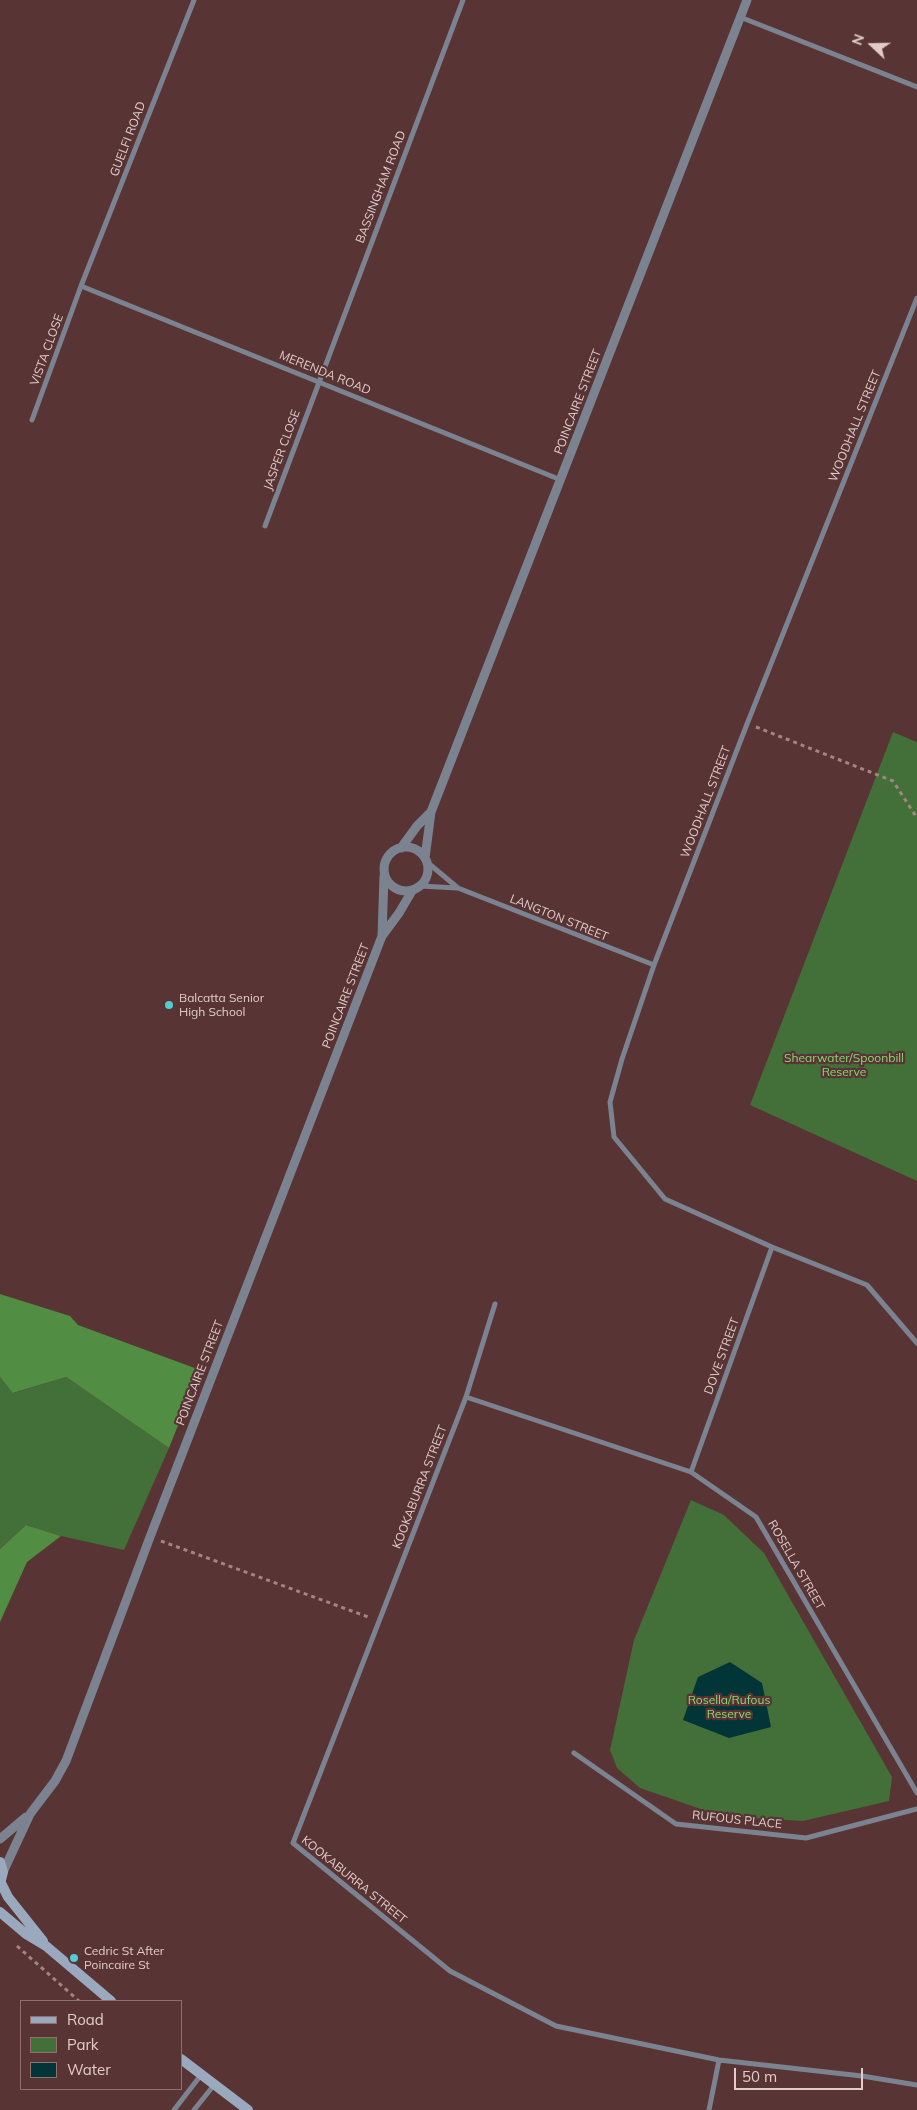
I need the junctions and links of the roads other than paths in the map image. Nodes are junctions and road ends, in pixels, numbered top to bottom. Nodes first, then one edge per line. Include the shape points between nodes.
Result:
1 (194, 0) edge
2 (463, 0) edge
3 (747, 0) edge
4 (740, 18) junction
5 (917, 87) edge
6 (81, 286) junction
7 (917, 298) edge
8 (916, 305) edge
9 (318, 381) junction
10 (32, 420) dead end
11 (561, 480) junction
12 (265, 526) dead end
13 (431, 812) junction
14 (401, 848) junction
15 (426, 860) junction
16 (384, 876) junction
17 (416, 888) junction
18 (458, 888) junction
19 (382, 936) junction
20 (654, 966) junction
21 (772, 1247) junction
22 (495, 1304) dead end
23 (917, 1343) edge
24 (466, 1397) junction
25 (691, 1472) junction
26 (574, 1753) dead end
27 (917, 1793) edge
28 (917, 1809) edge
29 (30, 1814) junction
30 (0, 1839) edge
31 (2, 1867) edge
32 (0, 1884) edge
33 (0, 1912) edge
34 (46, 1946) junction
35 (110, 2000) edge
36 (182, 2060) edge
37 (719, 2060) junction
38 (201, 2075) junction
39 (917, 2085) edge
40 (214, 2086) junction
41 (174, 2110) edge
42 (194, 2110) edge
43 (248, 2110) edge
44 (709, 2110) edge

1 - 6 street, GUELFI ROAD
2 - 9 street, BASSINGHAM ROAD
3 - 4 street, POINCAIRE STREET
4 - 5 street
4 - 11 street, POINCAIRE STREET
6 - 9 street, MERENDA ROAD
6 - 10 street, VISTA CLOSE
7 - 8 street, WOODHALL STREET
8 - 20 street, WOODHALL STREET via 747,724
9 - 11 street, MERENDA ROAD
9 - 12 street, JASPER CLOSE
11 - 13 street, POINCAIRE STREET
13 - 14 street, POINCAIRE STREET
13 - 15 street, POINCAIRE STREET
14 - 15 street via 413,848
14 - 16 street via 391,852 387,858
15 - 17 street via 427,875
15 - 18 street, LANGTON STREET
16 - 17 street via 395,889
16 - 19 street, POINCAIRE STREET
17 - 18 street, LANGTON STREET
17 - 19 street, POINCAIRE STREET
18 - 20 street, LANGTON STREET
19 - 29 street, POINCAIRE STREET via 66,1761
20 - 21 street, WOODHALL STREET via 610,1102 614,1137 666,1199
21 - 23 street, WOODHALL STREET via 867,1285
21 - 25 street, DOVE STREET
22 - 24 street, KOOKABURRA STREET
24 - 25 street, ROSELLA STREET
24 - 37 street, KOOKABURRA STREET via 293,1843 450,1971 556,2026
25 - 27 street, ROSELLA STREET via 756,1517
26 - 28 street, RUFOUS PLACE via 676,1824 806,1838
29 - 30 street, POINCAIRE STREET
29 - 31 street, POINCAIRE STREET
31 - 32 main road
32 - 34 main road
33 - 34 main road
34 - 35 main road
36 - 38 main road
37 - 39 street, KOOKABURRA STREET
37 - 44 street
38 - 40 main road
38 - 41 street
40 - 42 street
40 - 43 main road

